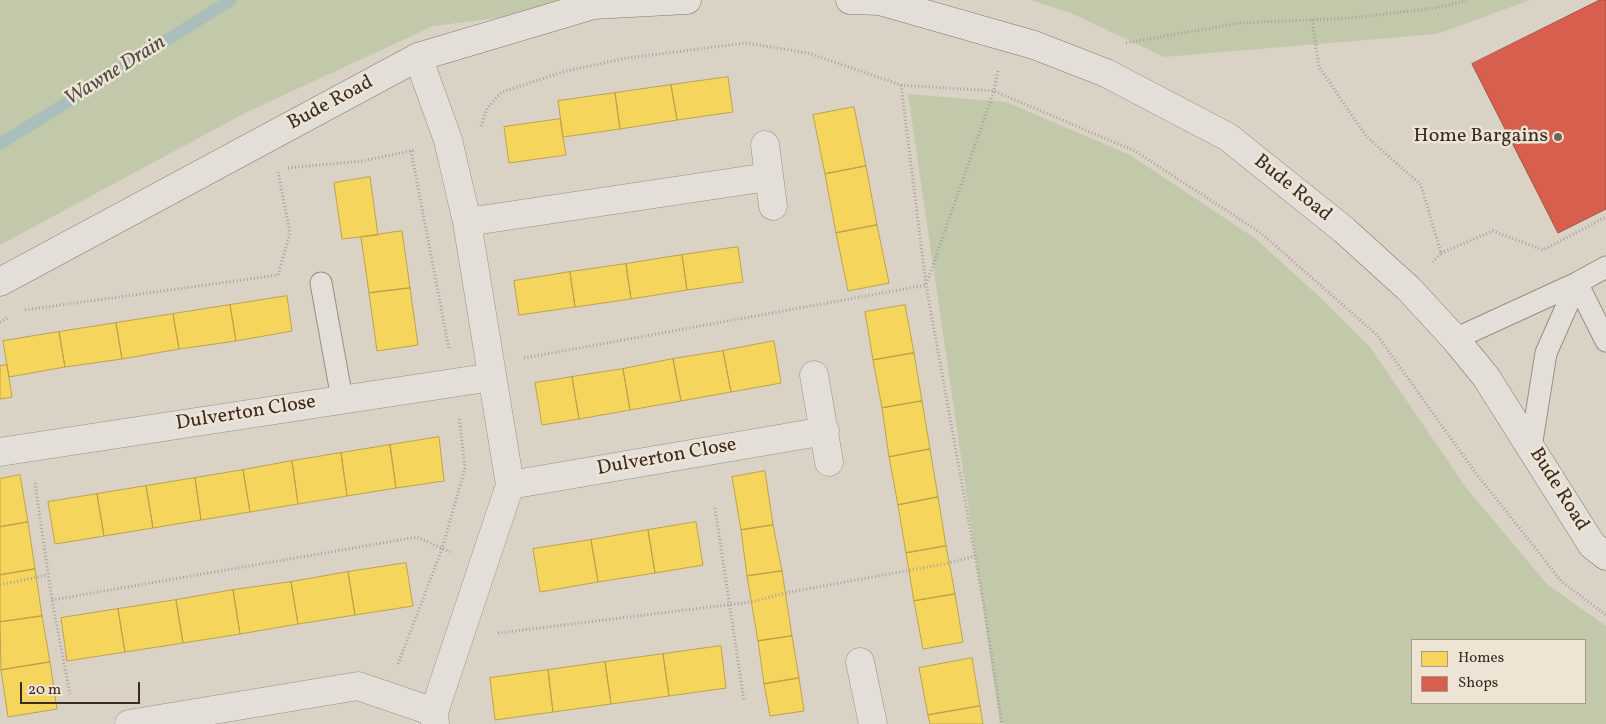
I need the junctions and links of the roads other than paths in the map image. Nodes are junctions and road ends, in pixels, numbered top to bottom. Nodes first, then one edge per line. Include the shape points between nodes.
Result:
1 (687, 0) edge
2 (850, 0) edge
3 (418, 57) junction
4 (766, 145) dead end
5 (768, 177) junction
6 (773, 206) dead end
7 (467, 222) junction
8 (1606, 267) edge
9 (0, 282) edge
10 (321, 283) dead end
11 (1577, 283) junction
12 (1455, 339) junction
13 (1606, 341) edge
14 (491, 370) junction
15 (814, 376) dead end
16 (342, 400) junction
17 (825, 432) junction
18 (1531, 448) junction
19 (0, 452) edge
20 (829, 462) dead end
21 (510, 485) junction
22 (1606, 556) edge
23 (860, 662) dead end
24 (435, 718) edge
25 (129, 724) edge
26 (873, 724) edge

1 - 3 street, Bude Road via 592,5
2 - 12 street, Bude Road via 880,1 1034,45 1106,73 1228,137 1344,230 1410,289
3 - 7 street via 448,140
3 - 9 street, Bude Road
4 - 5 street
5 - 6 street
5 - 7 street
7 - 14 street
8 - 11 lane
10 - 16 lane
11 - 12 lane
11 - 13 lane
11 - 18 lane via 1546,353
12 - 18 street, Bude Road via 1486,378
14 - 16 street, Dulverton Close via 454,382
14 - 21 street
15 - 17 street
16 - 19 street, Dulverton Close
17 - 20 street
17 - 21 street, Dulverton Close
18 - 22 street, Bude Road via 1592,545
21 - 24 street
23 - 26 street
24 - 25 street via 358,686

